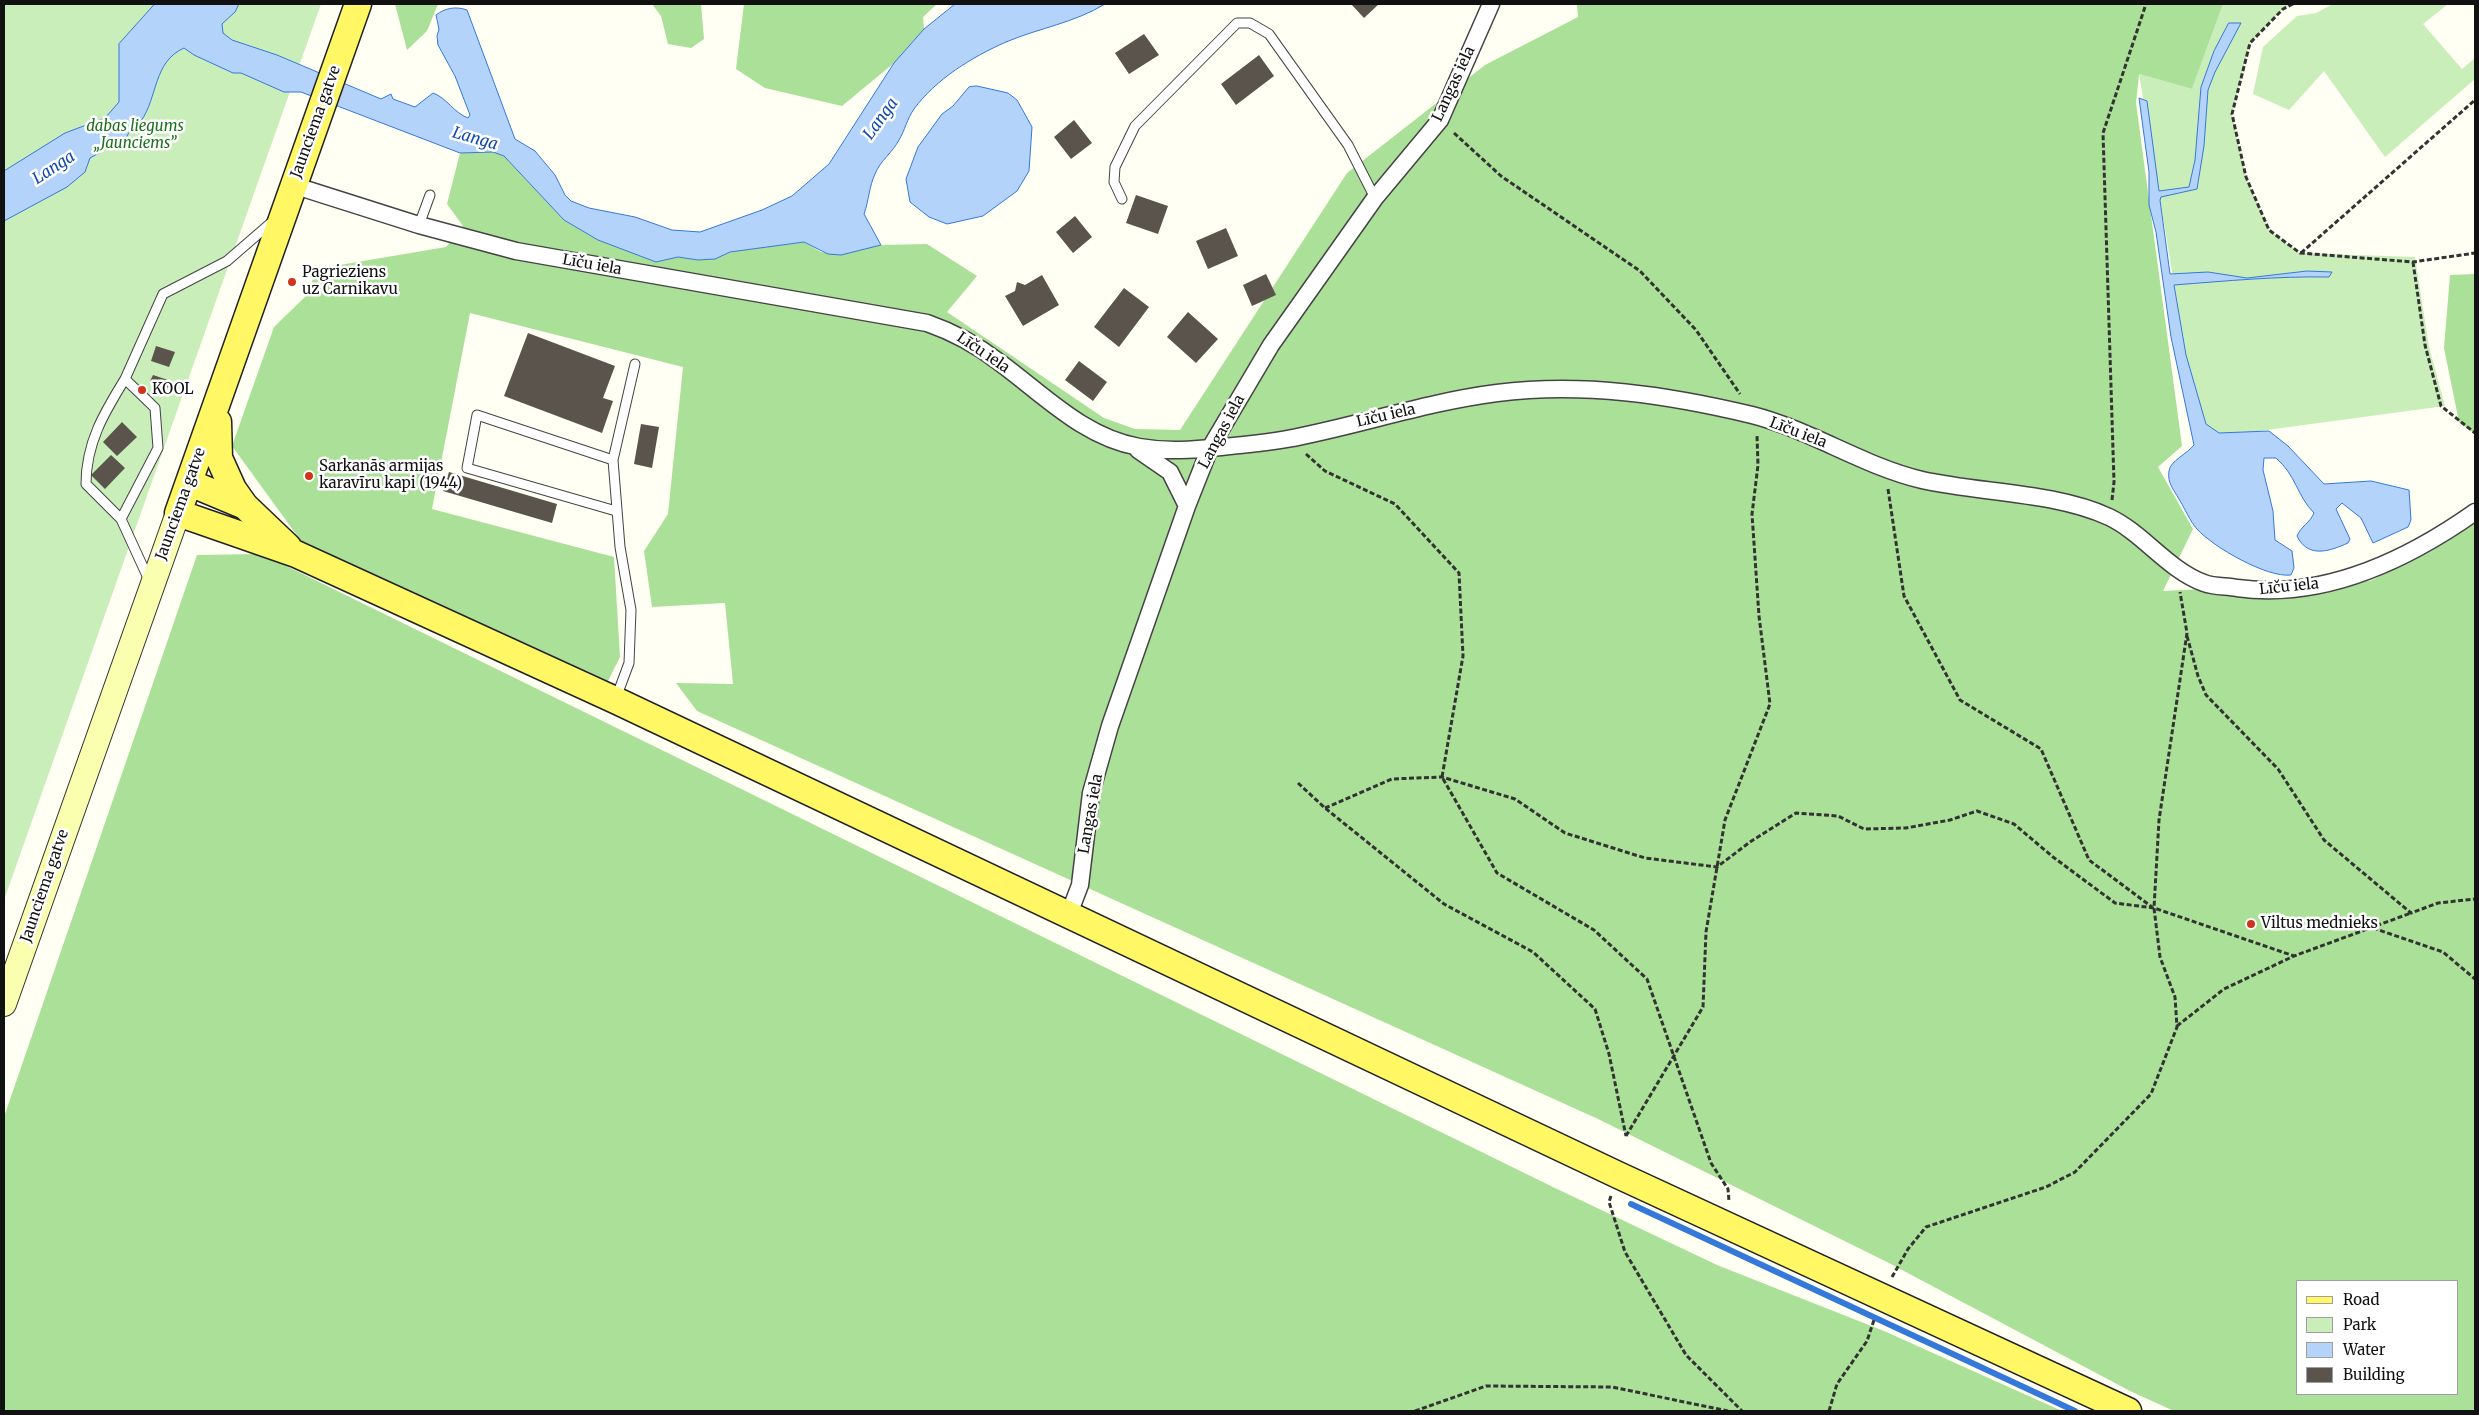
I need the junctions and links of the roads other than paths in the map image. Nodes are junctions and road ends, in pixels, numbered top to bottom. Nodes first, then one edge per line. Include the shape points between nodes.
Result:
1 (1491, 4) edge
2 (357, 8) edge
3 (297, 175) junction
4 (430, 195) dead end
5 (1375, 198) junction
6 (1122, 199) dead end
7 (284, 212) junction
8 (419, 225) junction
9 (635, 364) dead end
10 (124, 379) junction
11 (217, 406) junction
12 (1133, 446) junction
13 (1210, 448) junction
14 (613, 460) junction
15 (190, 483) junction
16 (245, 506) junction
17 (1187, 506) junction
18 (616, 511) junction
19 (2475, 512) edge
20 (178, 514) junction
21 (121, 519) junction
22 (296, 554) junction
23 (151, 586) junction
24 (615, 700) junction
25 (1070, 914) junction
26 (4, 1004) edge
27 (2128, 1411) edge

1 - 5 street, Langas iela via 1440,120
2 - 3 main road, Jaunciema gatve
3 - 7 main road, Jaunciema gatve
3 - 8 street, Līču iela
4 - 8 lane
5 - 6 lane via 1348,145 1269,34 1250,23 1237,23 1135,126 1115,167 1114,182
5 - 13 street, Langas iela via 1271,345
7 - 10 lane via 227,261 164,294
7 - 11 main road, Jaunciema gatve
8 - 12 street, Līču iela via 516,252 927,323 951,331 976,346 1102,437
9 - 14 lane
10 - 21 lane via 155,408 158,448
10 - 21 lane via 99,422 86,466 86,484
11 - 15 main road, Jaunciema gatve
11 - 16 main road via 219,458
12 - 13 street, Līču iela via 1168,452
12 - 17 street via 1170,472
13 - 17 street, Langas iela
13 - 19 street, Līču iela via 1288,439 1431,405 1498,393 1573,388 1643,393 1756,416 1922,480 2065,503 2110,518 2204,583 2258,591 2313,587 2393,562
14 - 18 lane
14 - 18 lane via 477,415 468,468
15 - 16 main road
15 - 20 main road, Jaunciema gatve
16 - 22 main road
17 - 25 street, Langas iela via 1110,726 1091,793 1080,885
18 - 24 lane via 631,610 629,663
20 - 22 main road
20 - 23 main road, Jaunciema gatve
21 - 23 lane
22 - 24 main road
23 - 26 main road, Jaunciema gatve
24 - 25 main road
25 - 27 main road

